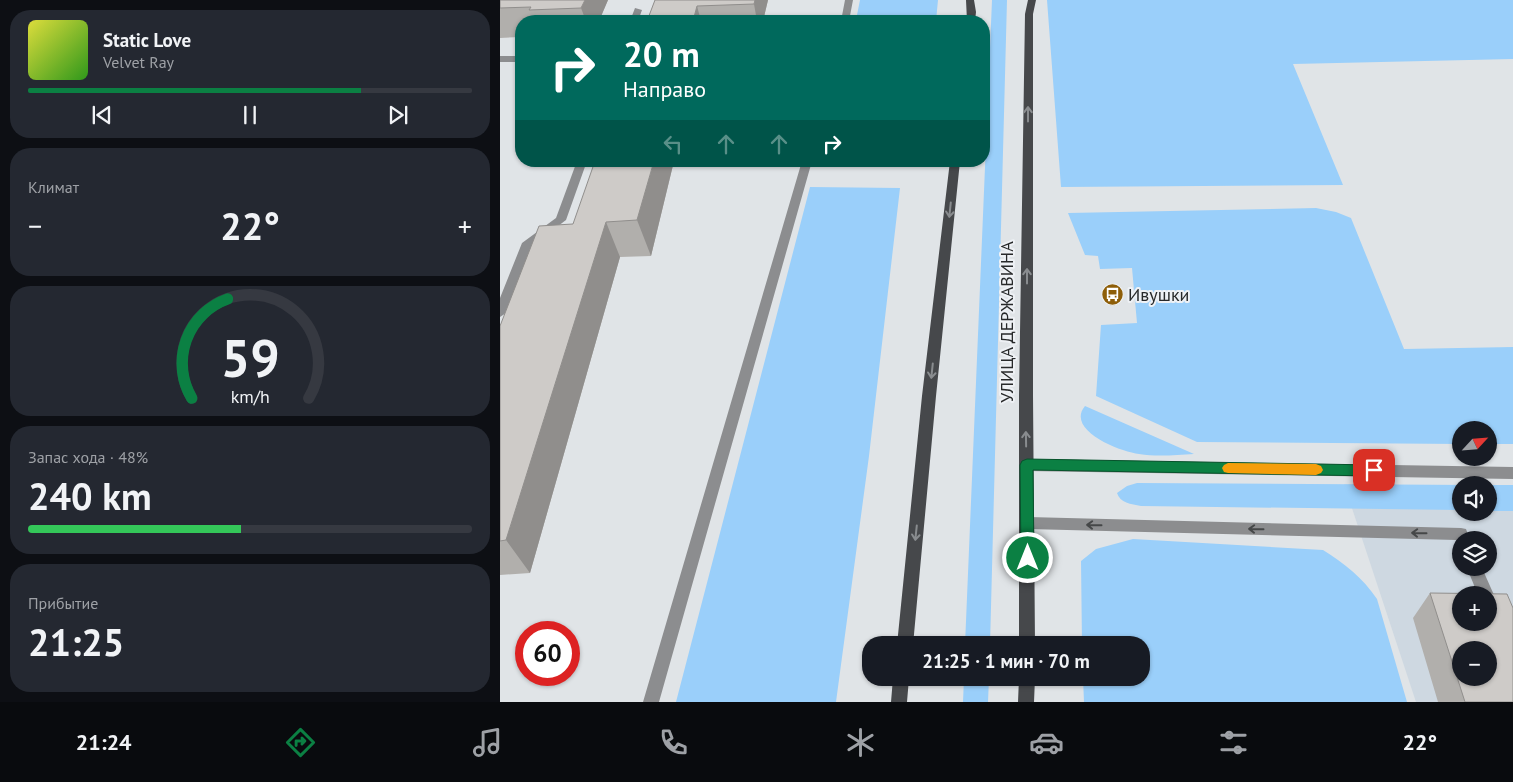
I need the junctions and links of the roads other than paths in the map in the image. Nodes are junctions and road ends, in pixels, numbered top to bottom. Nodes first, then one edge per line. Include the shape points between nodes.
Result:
1 (849, 0) edge
2 (970, 0) edge
3 (1032, 0) edge
4 (638, 10) dead end
5 (636, 15) edge
6 (846, 15) edge
7 (971, 15) edge
8 (515, 59) edge
9 (500, 60) edge
10 (580, 167) edge
11 (805, 167) edge
12 (954, 167) edge
13 (500, 313) edge
14 (1027, 465) junction
15 (1513, 473) edge
16 (1028, 523) junction
17 (1452, 534) edge
18 (906, 636) edge
19 (1027, 636) edge
20 (901, 686) edge
21 (1027, 686) edge
22 (652, 702) edge
23 (899, 702) edge
24 (1026, 702) edge

1 - 6 street
2 - 7 main road
14 -> 3 main road, УЛИЦА ДЕРЖАВИНА via 1029,14
4 - 5 street
8 - 9 street
10 - 13 street via 561,220 528,243
11 - 22 street
12 -> 18 main road
14 - 15 street
14 - 16 main road, УЛИЦА ДЕРЖАВИНА
17 -> 16 street
16 - 19 main road, УЛИЦА ДЕРЖАВИНА
20 - 23 main road
21 - 24 main road

